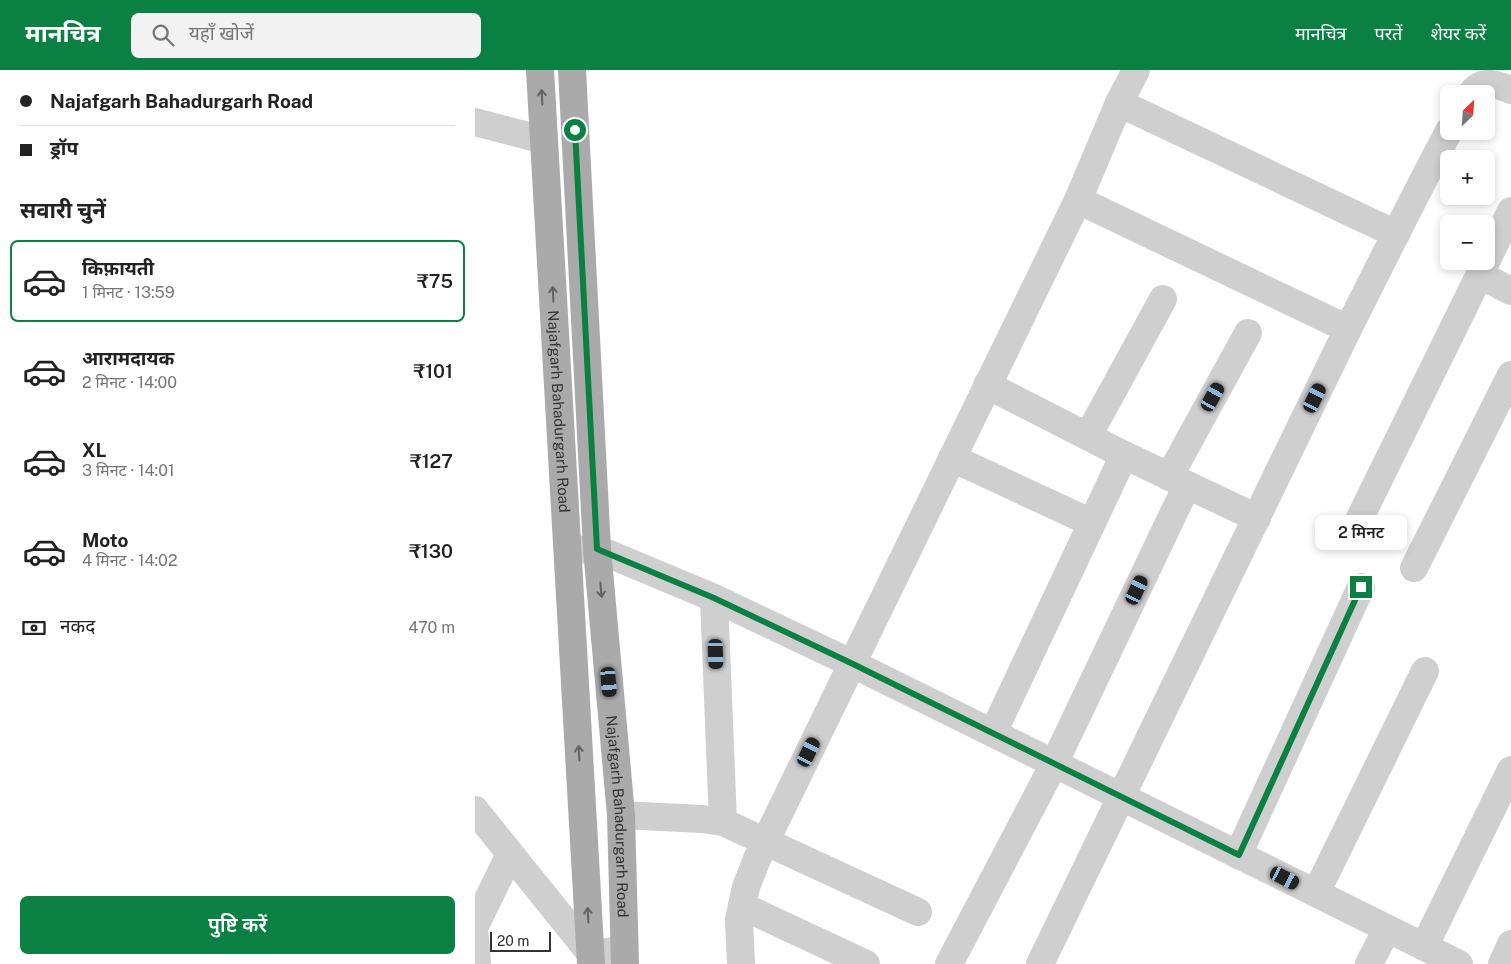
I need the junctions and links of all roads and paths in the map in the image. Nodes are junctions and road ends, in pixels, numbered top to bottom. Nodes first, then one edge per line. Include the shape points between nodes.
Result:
1 (540, 70) edge
2 (572, 70) edge
3 (1136, 70) edge
4 (1480, 85) edge
5 (1511, 90) edge
6 (1119, 103) junction
7 (475, 122) edge
8 (544, 140) junction
9 (1444, 140) edge
10 (1078, 200) junction
11 (1511, 211) edge
12 (1396, 234) junction
13 (1480, 275) junction
14 (1511, 291) edge
15 (1163, 299) dead end
16 (1348, 329) junction
17 (1248, 333) dead end
18 (1511, 376) edge
19 (987, 385) junction
20 (1088, 436) junction
21 (1124, 455) junction
22 (952, 458) junction
23 (1178, 481) junction
24 (1257, 518) junction
25 (1092, 523) junction
26 (1354, 530) dead end
27 (597, 549) junction
28 (568, 550) junction
29 (1414, 568) dead end
30 (1361, 587) dead end
31 (714, 598) junction
32 (853, 664) junction
33 (1425, 671) dead end
34 (993, 733) junction
35 (1054, 764) junction
36 (1511, 770) edge
37 (1121, 797) junction
38 (475, 810) edge
39 (621, 815) junction
40 (723, 822) junction
41 (766, 841) junction
42 (510, 854) junction
43 (1239, 855) junction
44 (1316, 894) junction
45 (742, 906) junction
46 (918, 912) dead end
47 (475, 926) edge
48 (1387, 929) junction
49 (475, 937) edge
50 (1511, 944) edge
51 (1424, 947) junction
52 (624, 957) edge
53 (591, 959) edge
54 (477, 964) edge
55 (741, 964) edge
56 (866, 964) edge
57 (949, 964) edge
58 (1040, 964) edge
59 (1369, 964) edge
60 (1459, 964) edge
61 (1502, 964) edge

8 -> 1 main road, Najafgarh Bahadurgarh Road
2 - 27 main road, Najafgarh Bahadurgarh Road
3 - 6 street
4 - 5 street via 1492,83
6 - 10 street
6 - 12 street
7 - 8 street
28 -> 8 main road, Najafgarh Bahadurgarh Road
9 - 12 street
10 - 16 street
10 - 19 street
11 - 13 street
12 - 16 street
13 - 14 street
13 - 26 street
15 - 20 street
16 - 24 street
17 - 23 street
18 - 29 street
19 - 20 street
19 - 22 street
20 - 21 street
21 - 23 street
21 - 25 street
22 - 25 street
22 - 32 street
23 - 24 street
23 - 35 street
24 - 37 street
25 - 34 street
27 - 28 street
27 - 31 street
27 -> 39 main road, Najafgarh Bahadurgarh Road
53 -> 28 main road, Najafgarh Bahadurgarh Road
30 - 43 street
31 - 32 street
31 - 40 street
32 - 34 street
32 - 41 street
33 - 44 street
34 - 35 street
35 - 37 street
35 - 57 street
36 - 51 street
37 - 43 street
37 - 58 street
38 - 42 street
39 - 40 street via 702,818
39 - 52 main road, Najafgarh Bahadurgarh Road
40 - 41 street
41 - 45 street via 746,887
41 - 46 street
42 - 47 street
42 - 53 street
43 - 44 street
44 - 48 street
45 - 55 street via 739,920
45 - 56 street
48 - 51 street
48 - 59 street
49 - 54 street
50 - 61 street
51 - 60 street
52 - 53 street

